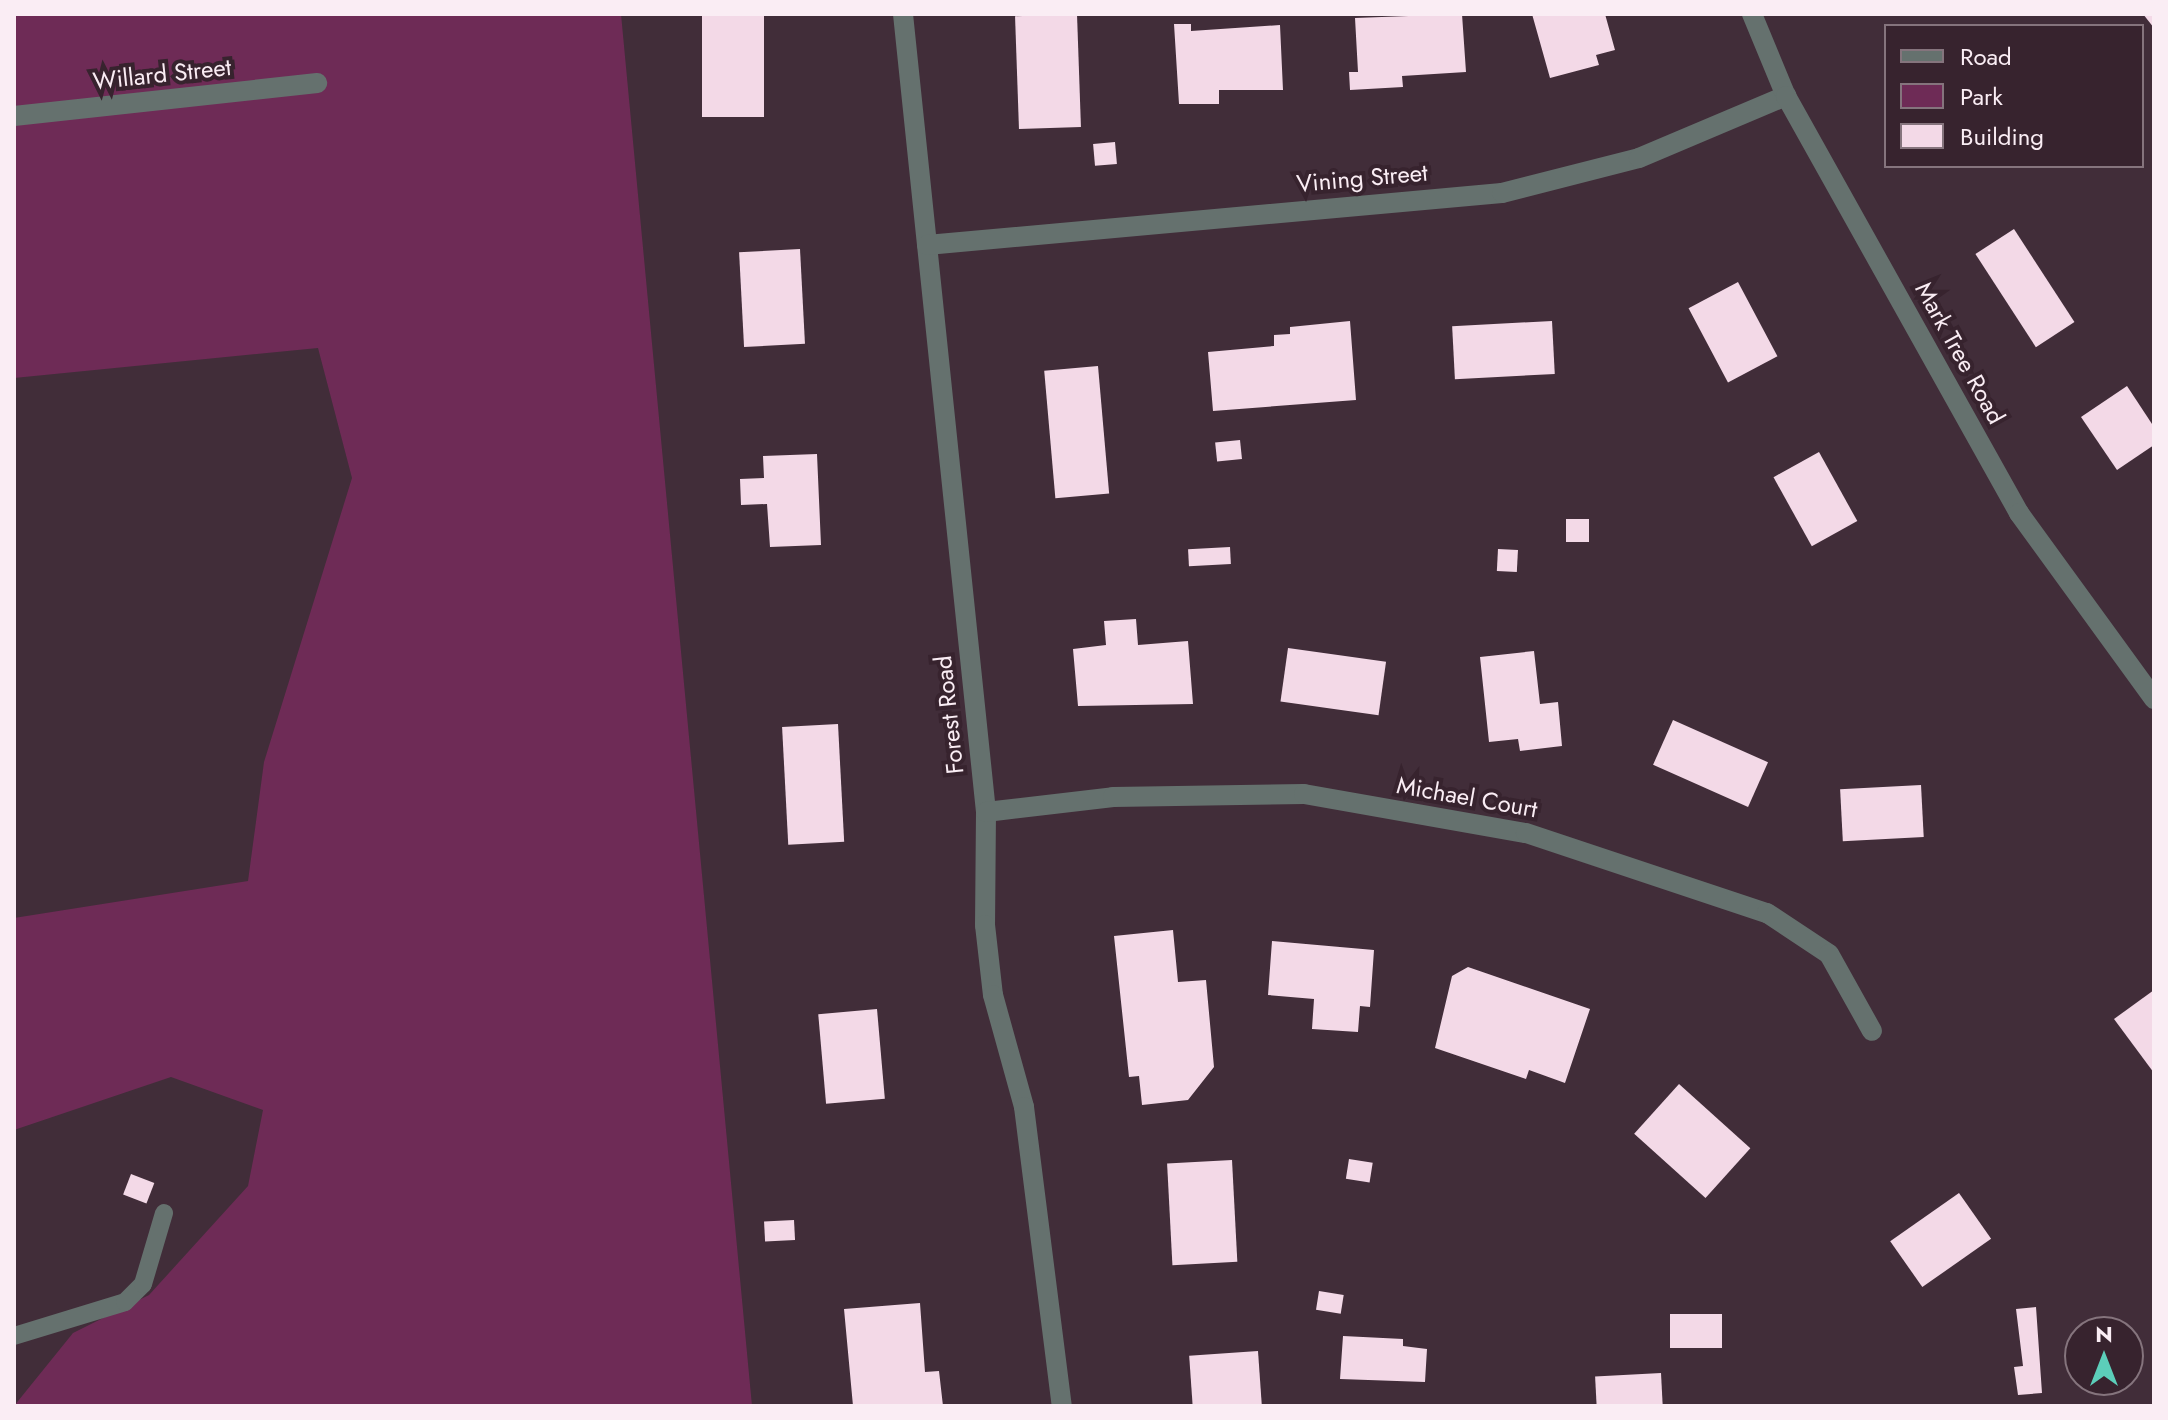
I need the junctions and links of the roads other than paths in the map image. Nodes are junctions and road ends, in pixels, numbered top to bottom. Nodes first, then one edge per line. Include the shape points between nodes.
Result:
1 (903, 14) edge
2 (1752, 14) edge
3 (317, 83) dead end
4 (1786, 96) junction
5 (14, 116) edge
6 (927, 245) junction
7 (2154, 699) edge
8 (986, 812) junction
9 (1872, 1031) dead end
10 (164, 1213) dead end
11 (14, 1336) edge
12 (1062, 1406) edge

1 - 6 street, Forest Road
2 - 4 street, Mark Tree Road
3 - 5 street, Willard Street
4 - 6 street, Vining Street via 1639,158 1502,193
4 - 7 street, Mark Tree Road via 2019,513
6 - 8 street, Forest Road
8 - 9 street, Michael Court via 1113,797 1304,794 1542,837 1767,913 1829,954
8 - 12 street, Forest Road via 993,995 1024,1107
10 - 11 lane via 143,1284 125,1302

